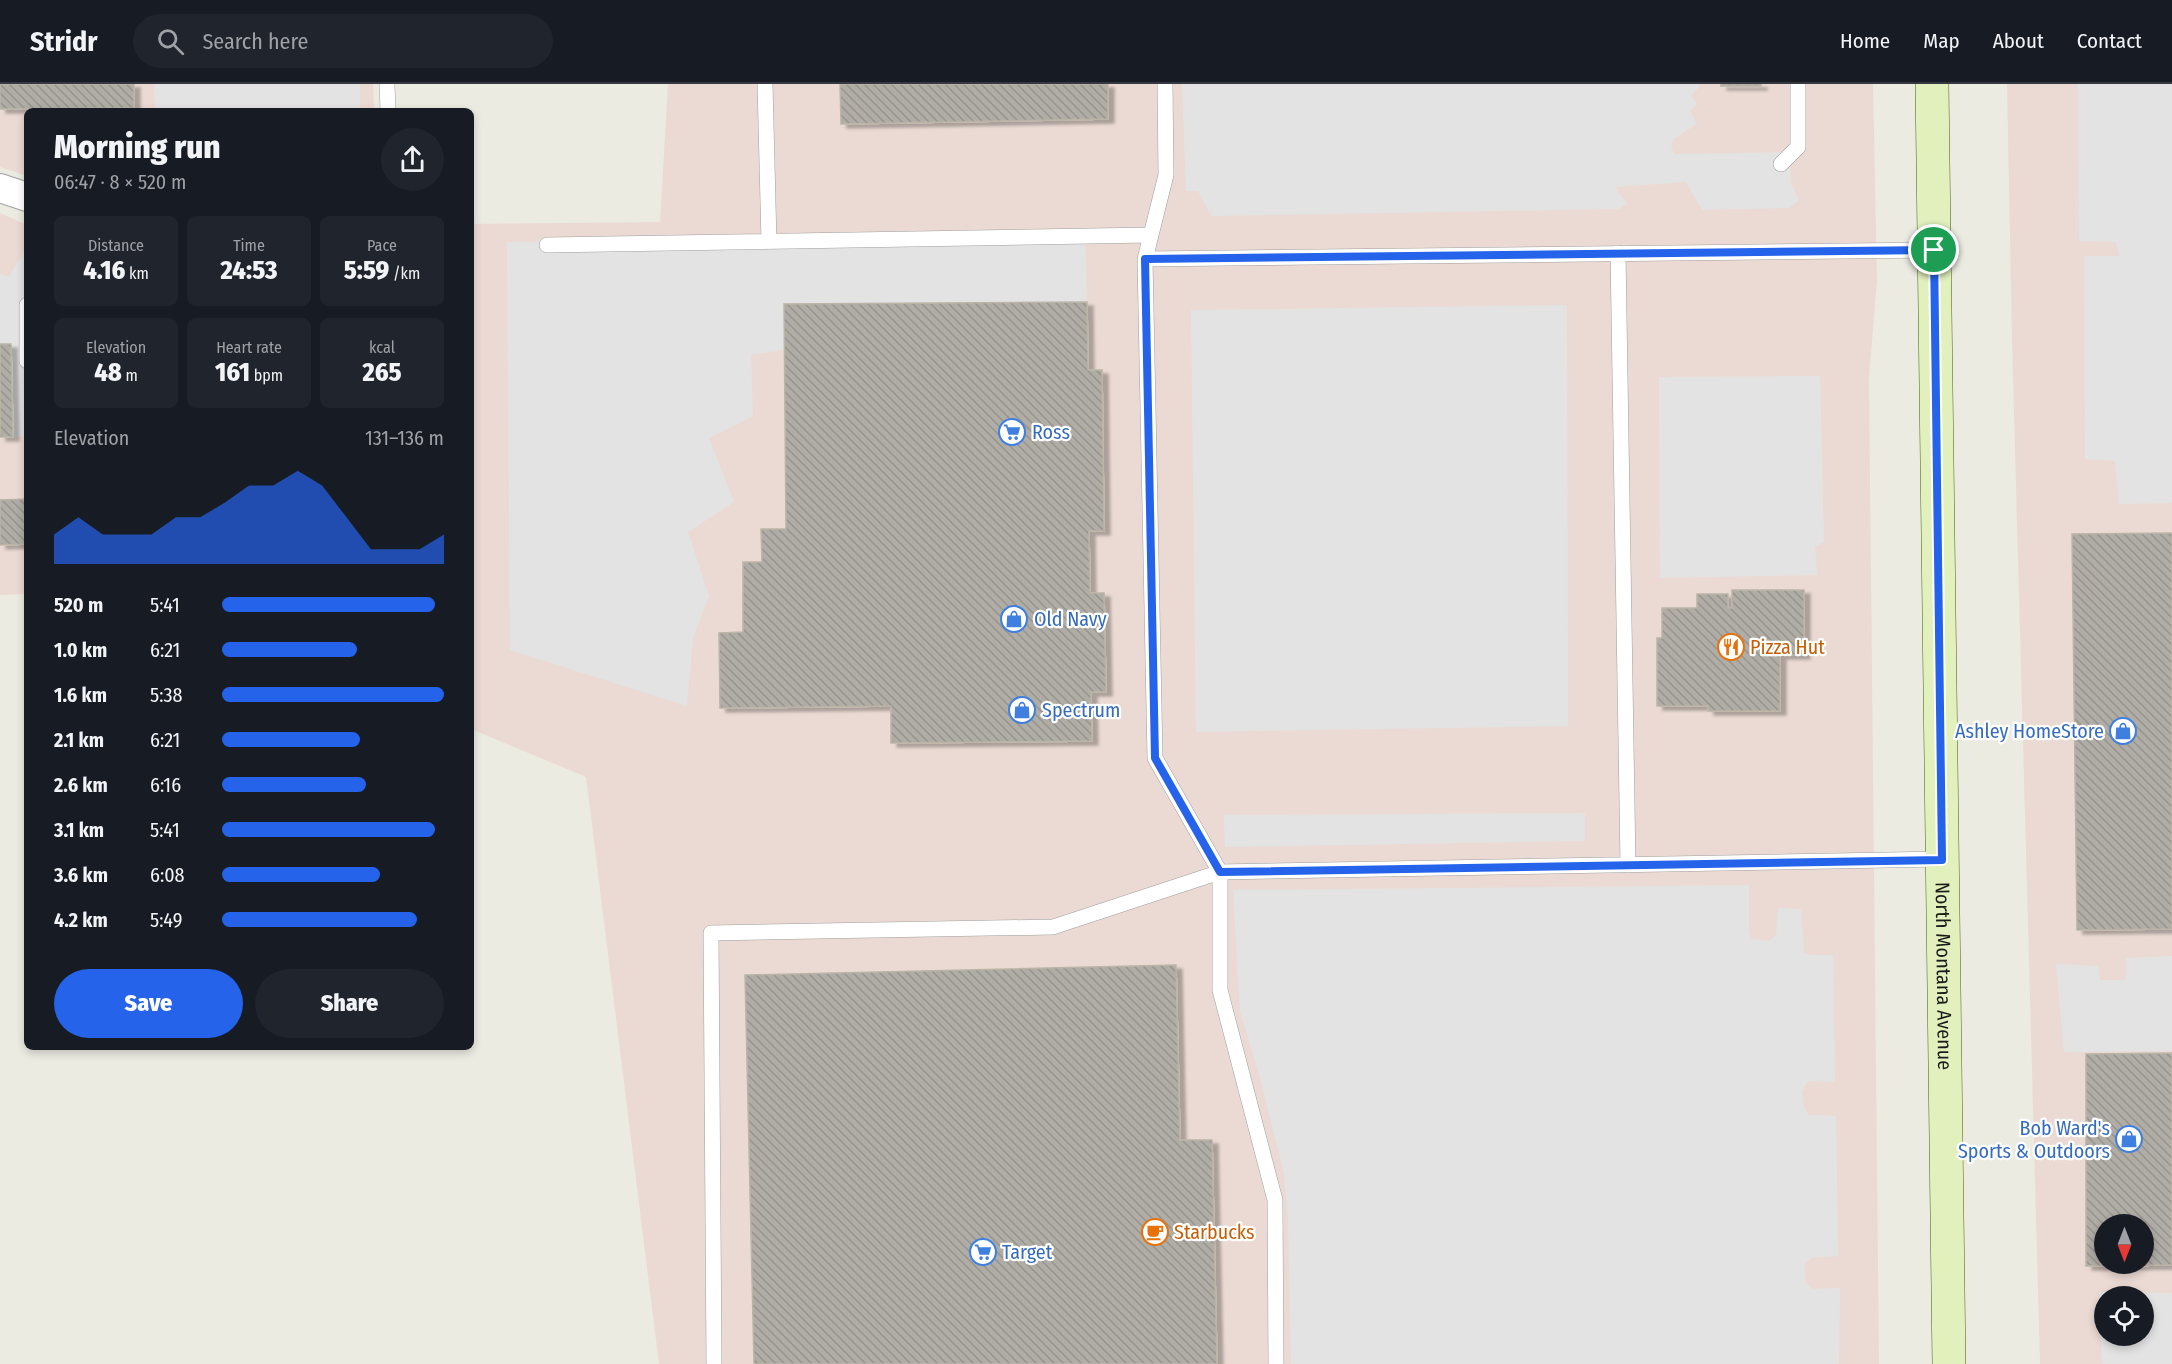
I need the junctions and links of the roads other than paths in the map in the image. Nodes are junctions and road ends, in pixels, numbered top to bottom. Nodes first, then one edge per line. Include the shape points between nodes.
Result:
1 (387, 84) edge
2 (765, 84) edge
3 (1165, 84) edge
4 (1798, 84) edge
5 (1932, 84) edge
6 (388, 108) edge
7 (1781, 164) dead end
8 (0, 188) edge
9 (24, 196) edge
10 (1151, 235) junction
11 (769, 242) junction
12 (548, 245) dead end
13 (1934, 250) junction
14 (1618, 253) junction
15 (1145, 259) junction
16 (1942, 860) junction
17 (1628, 865) junction
18 (1220, 872) junction
19 (714, 1364) edge
20 (1276, 1364) edge
21 (1949, 1364) edge

1 - 6 lane
2 - 11 lane
3 - 10 lane via 1166,175
4 - 7 lane via 1798,147
5 - 13 main road, North Montana Avenue
8 - 9 street
10 - 11 lane
10 - 15 lane
11 - 12 lane
13 - 14 lane
13 - 16 main road, North Montana Avenue
14 - 15 lane
14 - 17 lane
15 - 18 lane via 1155,758
16 - 17 lane
16 - 21 main road, North Montana Avenue
17 - 18 lane
18 - 19 lane via 1053,927 711,933
18 - 20 lane via 1220,990 1275,1200

